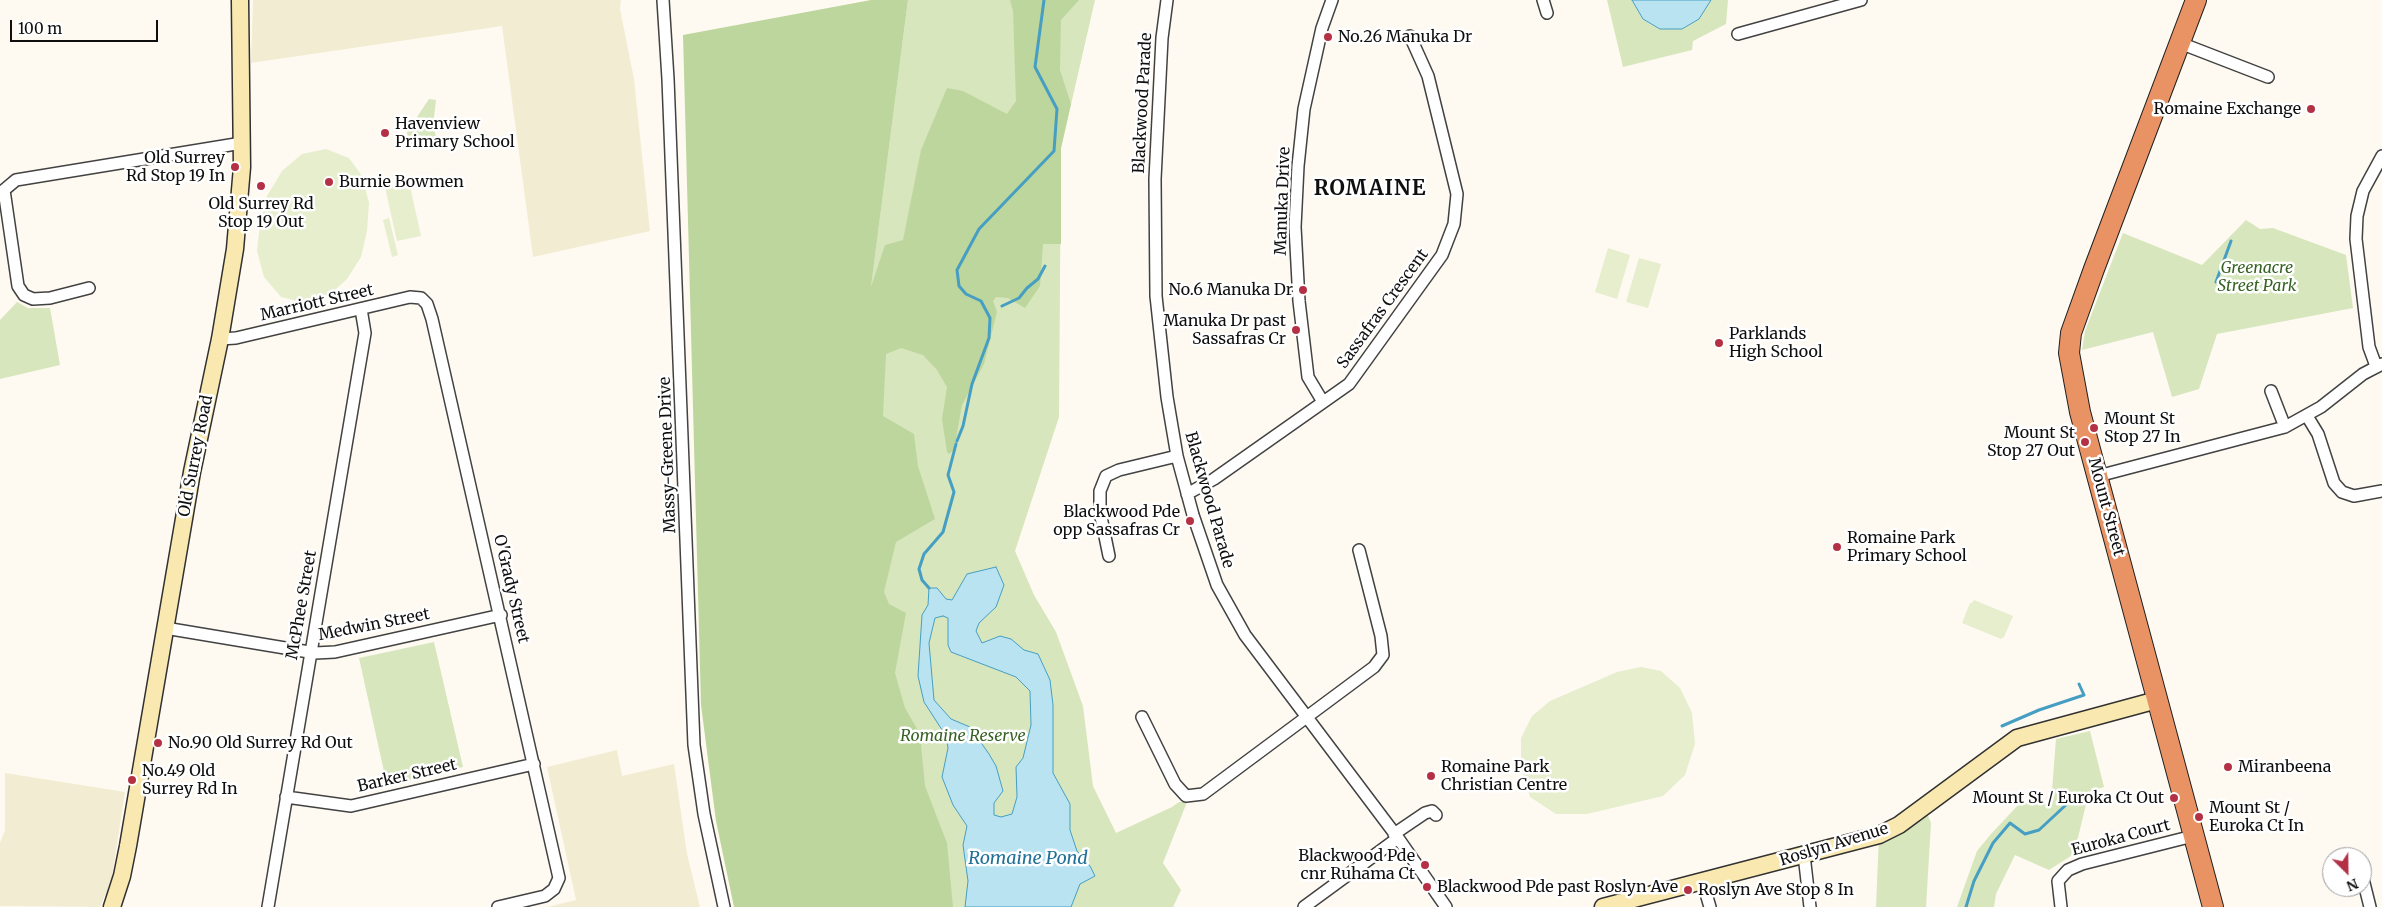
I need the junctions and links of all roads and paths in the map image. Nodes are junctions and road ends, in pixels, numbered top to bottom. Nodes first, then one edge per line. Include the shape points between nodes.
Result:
1 (240, 0) edge
2 (663, 0) edge
3 (1167, 0) edge
4 (1332, 0) edge
5 (1543, 0) edge
6 (1861, 0) edge
7 (2196, 0) edge
8 (1547, 13) dead end
9 (1738, 34) dead end
10 (1410, 36) dead end
11 (2180, 43) junction
12 (2268, 77) dead end
13 (242, 143) junction
14 (2382, 156) edge
15 (89, 288) dead end
16 (421, 298) joint
17 (361, 309) junction
18 (220, 339) junction
19 (2379, 365) edge
20 (2271, 391) dead end
21 (1323, 402) junction
22 (2307, 416) junction
23 (2285, 427) junction
24 (1177, 456) junction
25 (2098, 476) junction
26 (2382, 491) edge
27 (1187, 494) junction
28 (1359, 550) dead end
29 (1109, 556) dead end
30 (500, 615) junction
31 (165, 628) junction
32 (311, 653) junction
33 (2157, 700) junction
34 (1142, 717) dead end
35 (1307, 718) junction
36 (534, 764) junction
37 (286, 797) junction
38 (1436, 815) dead end
39 (1396, 836) junction
40 (2194, 836) junction
41 (1804, 855) junction
42 (1702, 880) junction
43 (115, 907) edge
44 (268, 907) edge
45 (498, 907) edge
46 (724, 907) edge
47 (1304, 907) edge
48 (1446, 907) edge
49 (1603, 907) edge
50 (1710, 907) edge
51 (1810, 907) edge
52 (2061, 907) edge
53 (2213, 907) edge

1 - 13 main road, Old Surrey Road
2 - 46 street, Massy-Greene Drive via 694,745 704,814
3 - 24 street, Blackwood Parade via 1162,38 1154,246 1160,344
4 - 21 street, Manuka Drive via 1318,44 1304,109 1295,227 1308,378
5 - 8 street
6 - 9 street
7 - 11 highway, Mount Street
10 - 21 street, Sassafras Crescent via 1428,76 1440,120 1457,194 1454,224 1442,255 1372,354 1349,384
11 - 12 street
11 - 25 highway, Mount Street via 2071,333 2069,353 2073,383
13 - 15 street via 16,180 4,190 18,286 24,295 33,299 50,298
13 - 18 main road, Old Surrey Road via 240,206
14 - 19 street via 2363,191 2356,239 2369,347
16 - 17 street, Marriott Street via 410,297
16 - 30 street, O'Grady Street via 427,304 432,319
17 - 18 street, Marriott Street
17 - 32 street, McPhee Street via 365,333
18 - 31 main road, Old Surrey Road via 192,472
19 - 22 street
20 - 23 street
21 - 27 street, Sassafras Crescent via 1214,479
22 - 23 street
22 - 26 street via 2318,434 2334,483 2342,492 2354,496
23 - 25 street
24 - 27 street, Blackwood Parade
24 - 29 street via 1106,476 1100,491 1100,512
25 - 33 highway, Mount Street
27 - 35 street, Blackwood Parade via 1209,564 1227,605 1245,635
28 - 35 street via 1381,636 1382,655 1374,667
30 - 32 street, Medwin Street via 335,652
30 - 36 street, O'Grady Street
31 - 32 street, Medwin Street
31 - 43 main road, Old Surrey Road
32 - 37 street, McPhee Street
33 - 40 highway, Mount Street
33 - 41 main road, Roslyn Avenue via 2017,738 1899,825 1879,835
34 - 35 street via 1175,784 1186,796 1203,794
35 - 39 street, Blackwood Parade
36 - 37 street, Barker Street via 351,806
36 - 45 street, O'Grady Street via 559,878 554,889 545,896
37 - 44 street, McPhee Street
38 - 39 street via 1432,811 1425,813
39 - 47 street
39 - 48 street, Blackwood Parade
40 - 52 street, Euroka Court via 2068,870 2058,881
40 - 53 highway, Mount Street
41 - 42 main road, Roslyn Avenue
41 - 51 street
42 - 49 main road, Roslyn Avenue
42 - 50 street

